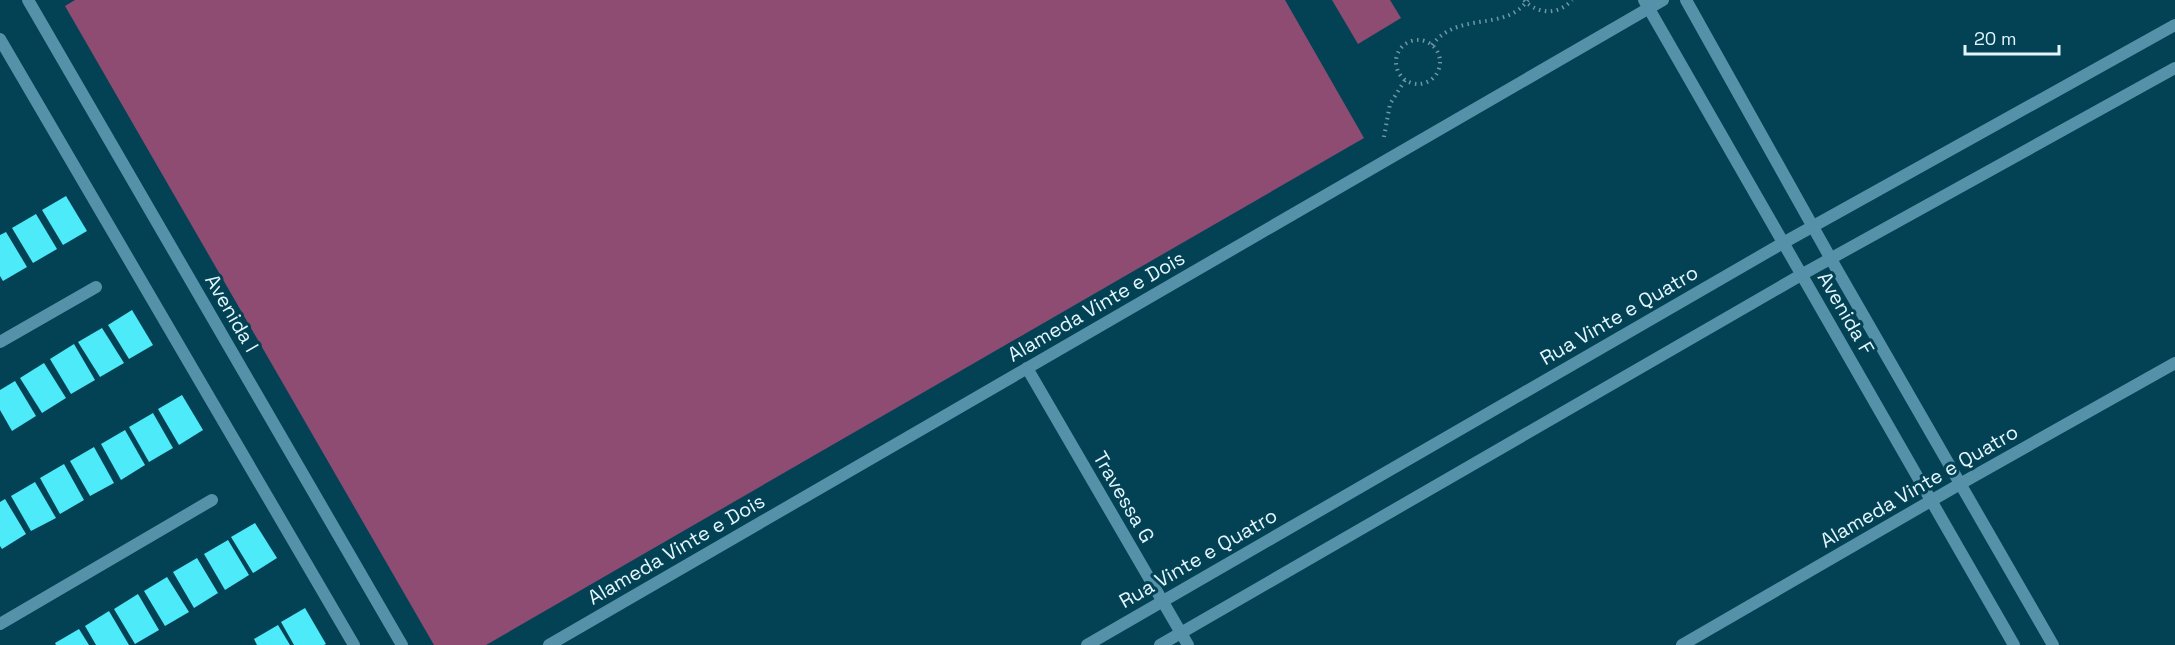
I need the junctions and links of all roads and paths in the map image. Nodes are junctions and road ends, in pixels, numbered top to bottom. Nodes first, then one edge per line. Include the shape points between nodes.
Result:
1 (28, 0) edge
2 (1572, 0) edge
3 (1663, 0) edge
4 (1686, 0) edge
5 (1526, 1) edge
6 (1647, 4) edge
7 (2175, 25) edge
8 (0, 39) edge
9 (1432, 45) junction
10 (2175, 68) edge
11 (1406, 80) junction
12 (1388, 160) junction
13 (1813, 226) junction
14 (1783, 243) junction
15 (1831, 259) junction
16 (1801, 275) junction
17 (96, 287) dead end
18 (0, 342) edge
19 (2175, 363) edge
20 (1027, 368) junction
21 (1960, 484) junction
22 (212, 500) dead end
23 (1931, 502) junction
24 (1163, 601) junction
25 (0, 624) edge
26 (1181, 633) junction
27 (354, 645) edge
28 (402, 645) edge
29 (549, 645) edge
30 (1087, 645) edge
31 (1160, 645) edge
32 (1188, 645) edge
33 (1683, 645) edge
34 (2014, 645) edge
35 (2053, 645) edge

1 - 28 street, Avenida I
2 - 5 path via 1561,10 1548,12 1535,9
3 - 6 street, Alameda Vinte e Dois
4 - 13 street, Avenida F
5 - 9 path via 1516,11 1498,19 1457,26
6 - 12 street, Alameda Vinte e Dois
6 - 14 street, Avenida F
7 - 13 street, Rua Vinte e Quatro
8 - 27 street
9 - 11 path via 1439,58 1435,76 1420,84
9 - 11 path via 1415,41 1401,49 1396,65
10 - 15 street
11 - 12 path via 1394,95 1387,114 1384,135
12 - 20 street, Alameda Vinte e Dois
13 - 14 street, Rua Vinte e Quatro
13 - 15 street, Avenida F
14 - 16 street, Avenida F
14 - 24 street, Rua Vinte e Quatro
15 - 16 street
15 - 21 street, Avenida F
16 - 23 street, Avenida F
16 - 26 street
17 - 18 street
19 - 21 street, Alameda Vinte e Quatro
20 - 24 street, Travessa G
20 - 29 street, Alameda Vinte e Dois
21 - 23 street, Alameda Vinte e Quatro
21 - 35 street, Avenida F
22 - 25 street
23 - 33 street, Alameda Vinte e Quatro
23 - 34 street, Avenida F
24 - 26 street, Travessa G
24 - 30 street, Rua Vinte e Quatro
26 - 31 street
26 - 32 street, Travessa G

